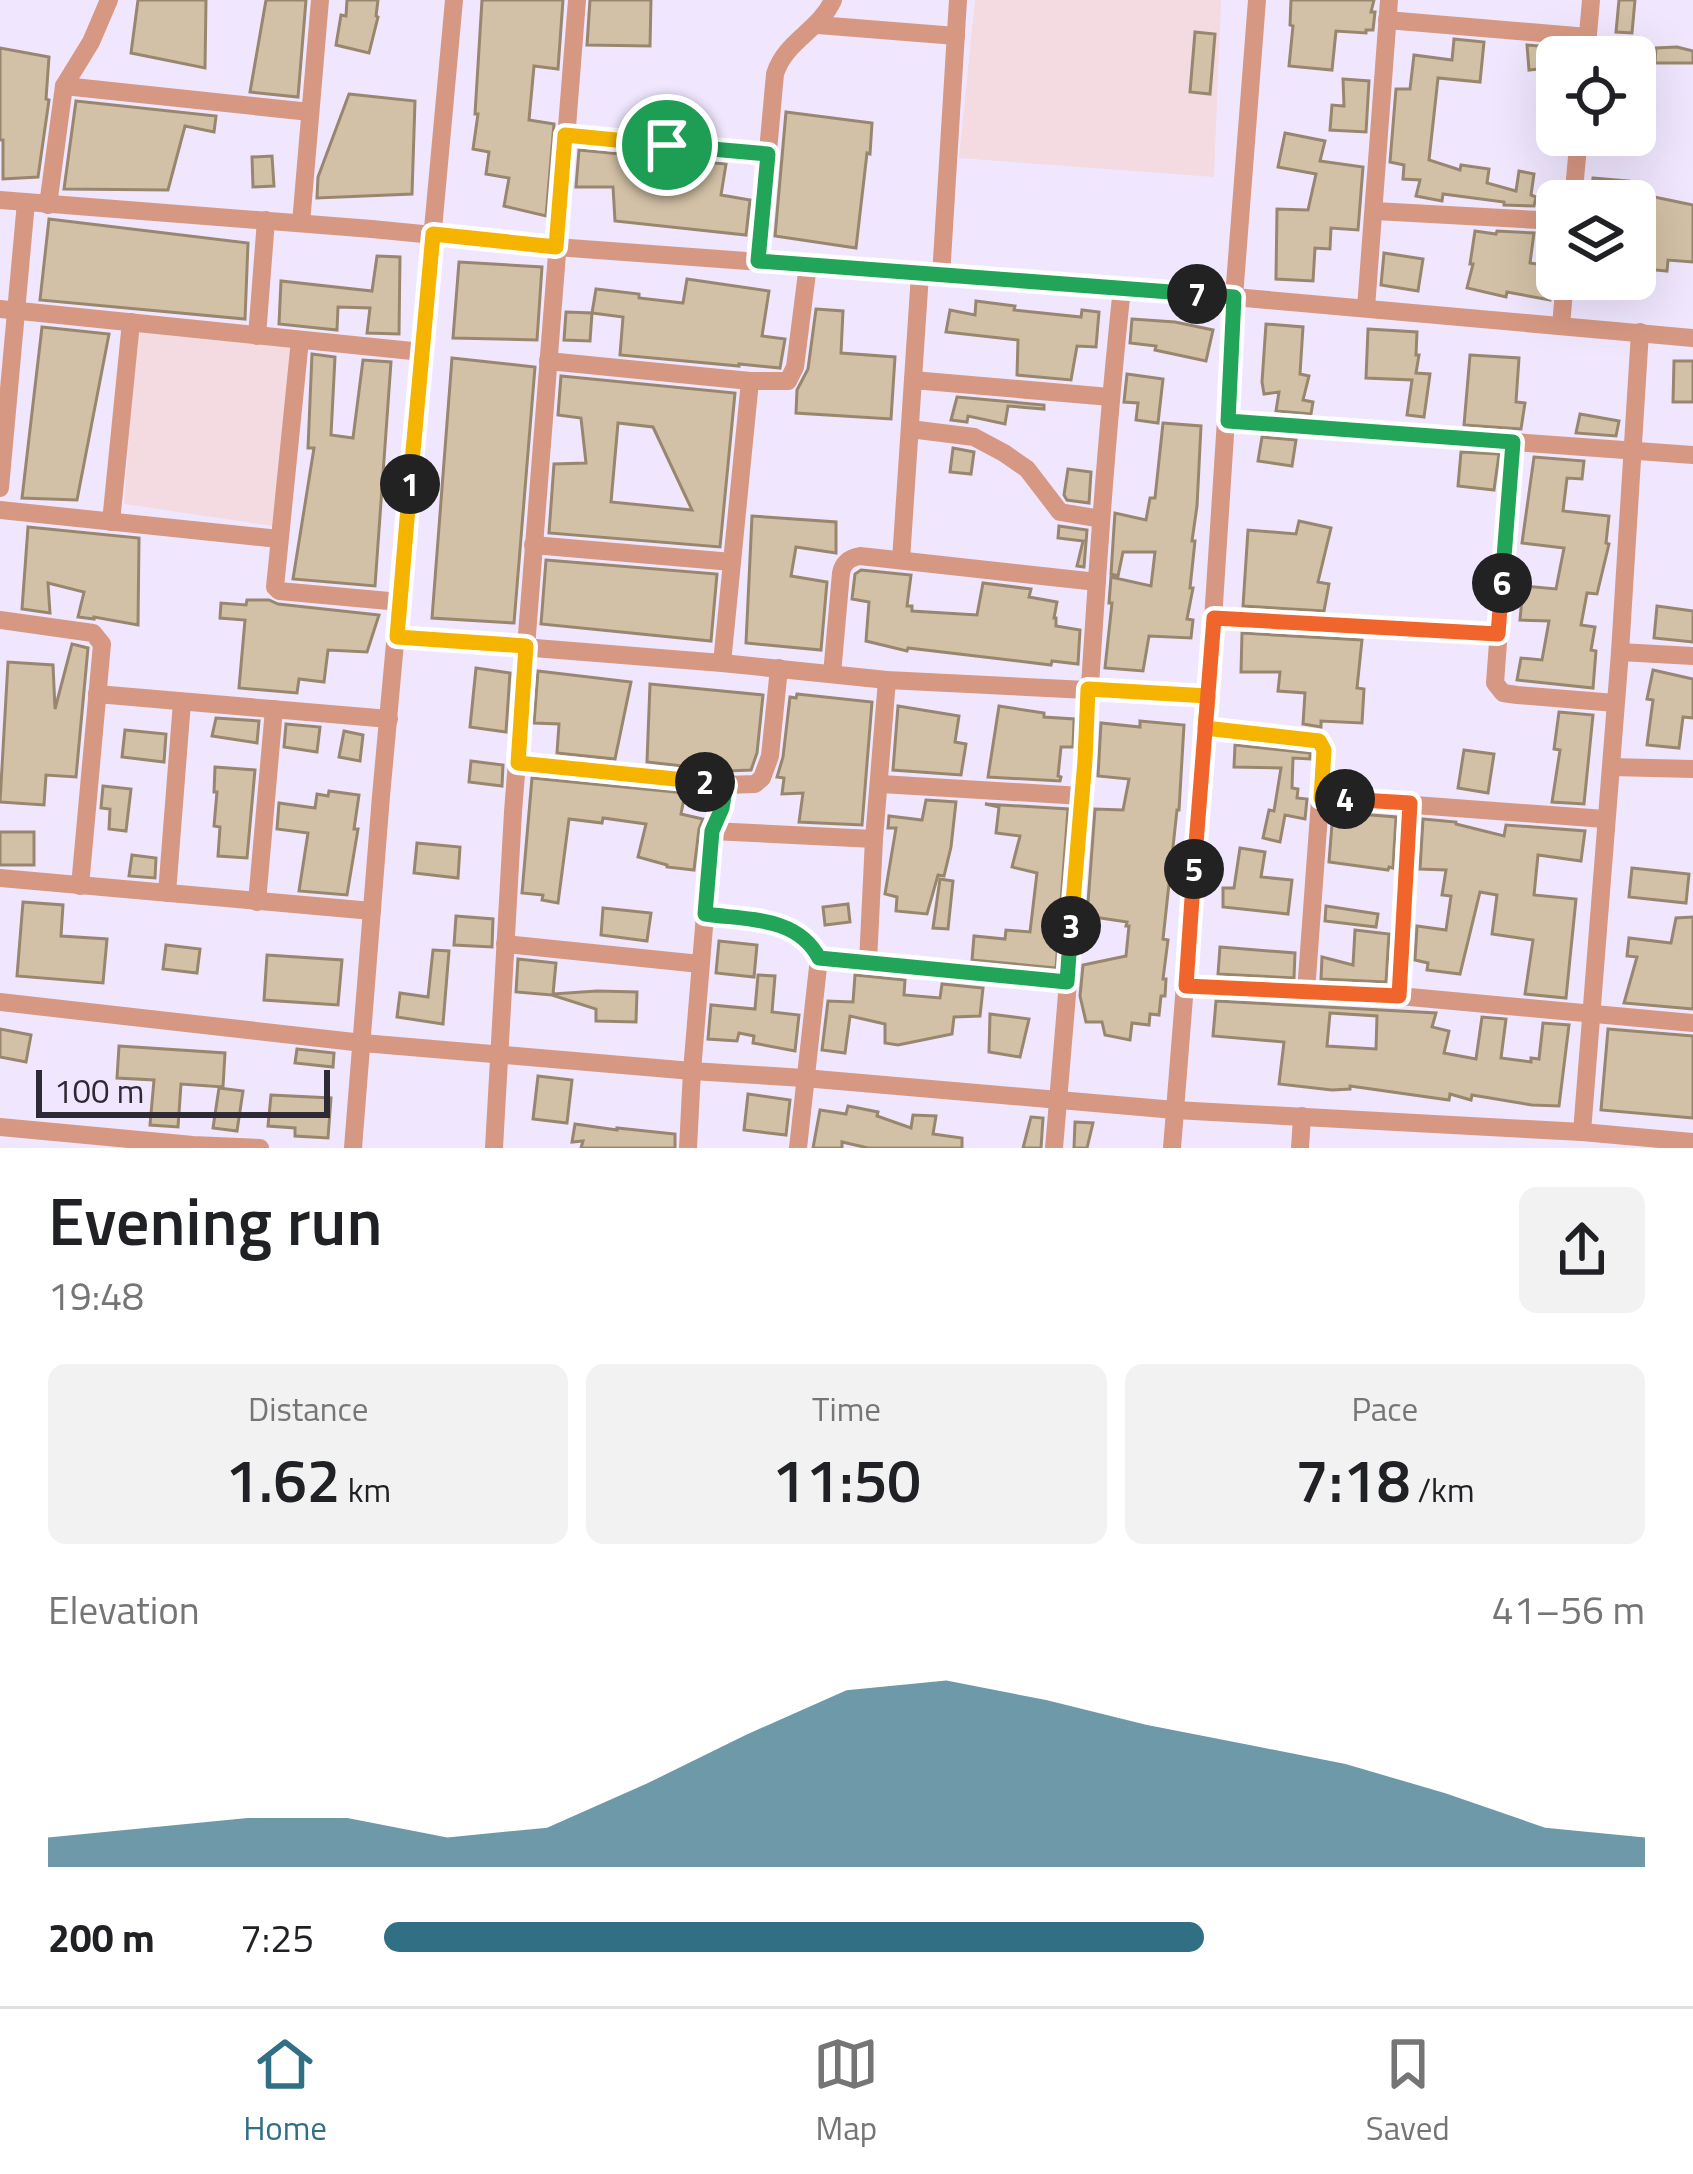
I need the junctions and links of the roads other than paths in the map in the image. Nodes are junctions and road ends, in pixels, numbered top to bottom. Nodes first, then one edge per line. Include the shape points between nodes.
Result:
1 (109, 0) edge
2 (320, 0) edge
3 (454, 0) edge
4 (577, 0) edge
5 (833, 0) edge
6 (958, 0) edge
7 (1257, 0) edge
8 (1591, 0) edge
9 (1388, 10) edge
10 (818, 25) junction
11 (956, 36) junction
12 (1588, 36) edge
13 (1536, 38) edge
14 (64, 86) junction
15 (310, 112) junction
16 (565, 135) junction
17 (768, 154) junction
18 (0, 200) edge
19 (26, 202) junction
20 (48, 205) junction
21 (1375, 211) junction
22 (266, 220) junction
23 (1536, 220) edge
24 (301, 223) junction
25 (433, 234) junction
26 (556, 247) junction
27 (758, 261) junction
28 (808, 265) junction
29 (920, 274) junction
30 (941, 276) junction
31 (1122, 288) junction
32 (1234, 297) junction
33 (1563, 300) edge
34 (1366, 308) junction
35 (9, 309) edge
36 (131, 322) junction
37 (1561, 326) junction
38 (1640, 332) junction
39 (257, 335) junction
40 (1693, 338) edge
41 (300, 340) junction
42 (422, 352) junction
43 (548, 361) junction
44 (913, 380) junction
45 (750, 381) junction
46 (1110, 397) junction
47 (1228, 421) junction
48 (910, 429) junction
49 (1513, 442) junction
50 (1633, 448) junction
51 (1693, 455) edge
52 (0, 488) edge
53 (0, 510) edge
54 (1101, 519) junction
55 (110, 522) junction
56 (278, 539) junction
57 (533, 545) junction
58 (901, 560) junction
59 (732, 562) junction
60 (1096, 583) junction
61 (400, 602) junction
62 (1214, 618) junction
63 (0, 620) edge
64 (1498, 634) junction
65 (397, 637) junction
66 (526, 646) junction
67 (1620, 652) junction
68 (1693, 656) edge
69 (722, 663) junction
70 (779, 668) junction
71 (832, 674) junction
72 (887, 680) junction
73 (1088, 689) junction
74 (97, 694) junction
75 (1208, 696) junction
76 (182, 702) junction
77 (1616, 704) junction
78 (274, 710) junction
79 (389, 719) junction
80 (1205, 728) junction
81 (518, 763) junction
82 (1611, 767) junction
83 (1693, 769) edge
84 (880, 784) junction
85 (726, 785) junction
86 (1082, 796) junction
87 (1321, 798) junction
88 (1410, 803) junction
89 (1605, 820) junction
90 (712, 831) junction
91 (874, 839) junction
92 (0, 878) edge
93 (80, 886) junction
94 (167, 893) junction
95 (257, 902) junction
96 (372, 911) junction
97 (705, 914) junction
98 (505, 944) junction
99 (819, 958) junction
100 (868, 962) junction
101 (700, 964) junction
102 (1067, 982) junction
103 (1186, 986) junction
104 (1306, 992) junction
105 (1399, 996) junction
106 (0, 1002) edge
107 (1590, 1013) junction
108 (1693, 1023) edge
109 (363, 1043) junction
110 (500, 1054) junction
111 (692, 1072) junction
112 (804, 1078) junction
113 (1058, 1099) junction
114 (1175, 1110) junction
115 (1302, 1116) junction
116 (0, 1127) edge
117 (1582, 1132) junction
118 (1557, 1139) edge
119 (66, 1141) edge
120 (1693, 1142) edge
121 (130, 1143) edge
122 (1668, 1144) edge
123 (236, 1147) edge
124 (260, 1148) edge
125 (353, 1148) edge
126 (494, 1148) edge
127 (688, 1148) edge
128 (798, 1148) edge
129 (1054, 1148) edge
130 (1172, 1148) edge
131 (1300, 1148) edge

1 - 14 street
2 - 15 street
3 - 25 street
4 - 16 street
5 - 10 street
6 - 11 street
7 - 32 street
8 - 12 street
9 - 13 street
9 - 21 street
10 - 11 street
10 - 17 street via 780,57
11 - 30 street
14 - 15 street
14 - 20 street
15 - 24 street
16 - 17 street
16 - 26 street
17 - 27 street
18 - 19 street
19 - 20 street
19 - 35 street
20 - 22 street
21 - 23 street
21 - 34 street
22 - 24 street
22 - 39 street
24 - 25 street
25 - 26 street
25 - 42 street
26 - 27 street
26 - 43 street
27 - 28 street
28 - 29 street
28 - 45 street via 790,379
29 - 30 street
29 - 44 street
30 - 31 street
31 - 32 street
31 - 46 street
32 - 34 street
32 - 47 street
33 - 37 street
34 - 37 street
35 - 36 street
35 - 52 street
36 - 39 street
36 - 55 street
37 - 38 street
38 - 40 street
38 - 50 street
39 - 41 street
41 - 42 street
41 - 56 street
42 - 61 street
43 - 45 street
43 - 57 street
44 - 46 street
44 - 48 street
45 - 59 street
46 - 54 street
47 - 49 street
47 - 62 street
48 - 54 street via 974,437 1019,462 1060,512
48 - 58 street
49 - 50 street
49 - 64 street
50 - 51 street
50 - 67 street
53 - 55 street
54 - 60 street
55 - 56 street
56 - 61 street via 279,591
57 - 59 street
57 - 66 street
58 - 60 street
58 - 71 street via 860,556 843,566
59 - 69 street
60 - 73 street
61 - 65 street
62 - 64 street
62 - 75 street
63 - 74 street via 93,633 102,644
64 - 77 street via 1495,683 1503,693
65 - 66 street
65 - 79 street
66 - 69 street
66 - 81 street
67 - 68 street
67 - 77 street
69 - 70 street
70 - 71 street
70 - 85 street via 762,778
71 - 72 street
72 - 73 street
72 - 84 street
73 - 75 street
73 - 86 street
74 - 76 street
74 - 93 street
75 - 80 street
76 - 78 street
76 - 94 street
77 - 82 street
78 - 79 street
78 - 95 street
79 - 96 street
80 - 87 street via 1319,741
80 - 103 street
81 - 85 street
81 - 98 street
82 - 83 street
82 - 89 street
84 - 86 street
84 - 91 street
85 - 90 street
86 - 102 street
87 - 88 street
87 - 104 street
88 - 89 street
88 - 105 street
89 - 107 street
90 - 91 street
90 - 97 street
91 - 100 street
92 - 93 street
93 - 94 street
94 - 95 street
95 - 96 street
96 - 109 street
97 - 99 street via 796,930
97 - 101 street
98 - 101 street
98 - 110 street
99 - 100 street
99 - 112 street
100 - 102 street
101 - 111 street
102 - 113 street
103 - 104 street
103 - 114 street
104 - 105 street
105 - 107 street
106 - 109 street
107 - 108 street
107 - 117 street
109 - 110 street
109 - 125 street
110 - 111 street
110 - 126 street
111 - 112 street
111 - 127 street
112 - 113 street
112 - 128 street
113 - 114 street
113 - 129 street
114 - 115 street
114 - 130 street
115 - 118 street
115 - 131 street
116 - 119 street
117 - 118 street
117 - 122 street
119 - 121 street
120 - 122 street
121 - 123 street
123 - 124 street

